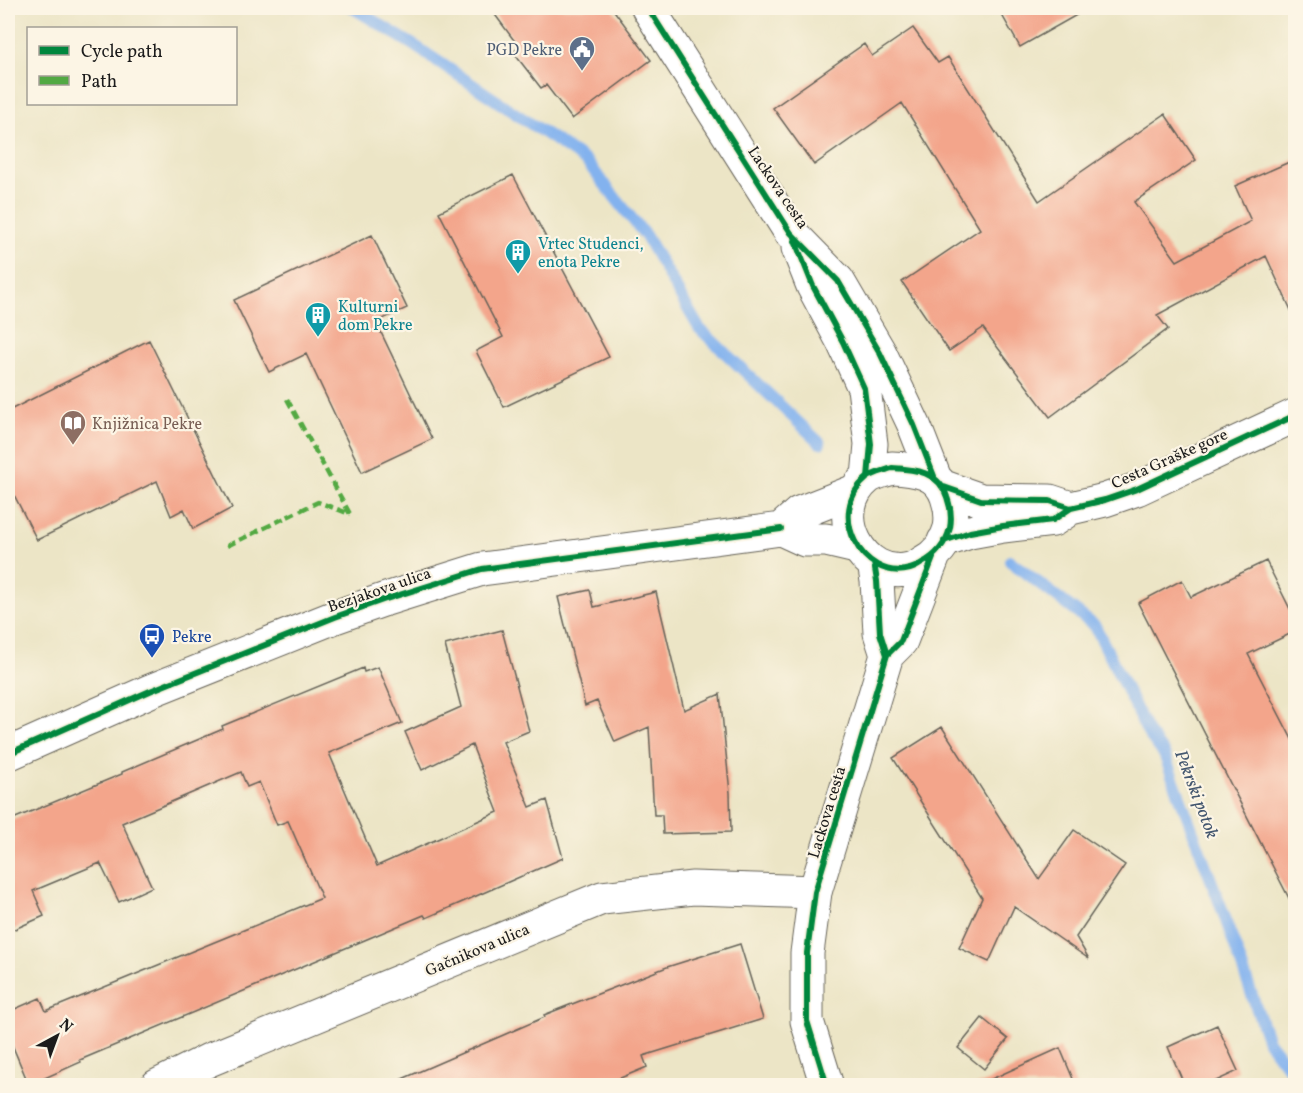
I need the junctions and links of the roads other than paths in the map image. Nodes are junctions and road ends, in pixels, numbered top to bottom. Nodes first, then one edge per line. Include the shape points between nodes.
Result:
1 (648, 8) edge
2 (791, 233) junction
3 (1296, 415) edge
4 (939, 482) junction
5 (862, 484) junction
6 (1071, 508) junction
7 (781, 529) junction
8 (938, 550) junction
9 (865, 555) junction
10 (887, 655) junction
11 (8, 754) edge
12 (815, 892) junction
13 (157, 1086) edge
14 (827, 1086) edge

1 - 2 street, Lackova cesta
2 - 4 street, Lackova cesta via 838,281 880,353
2 - 5 street via 864,388 871,444
3 - 6 street, Cesta Graške gore via 1137,489
4 - 5 street via 914,469 892,468
4 - 6 street, Cesta Graške gore via 981,500 1050,501
4 - 8 street via 951,509 950,528
5 - 7 street via 799,513
5 - 9 street via 848,511 848,528
6 - 8 street via 1053,520 970,532
7 - 9 street via 806,540 826,540
7 - 11 street, Bezjakova ulica via 482,569 335,617 150,691
8 - 9 street via 910,569 891,570
8 - 10 street, Lackova cesta via 901,641
9 - 10 street via 878,581 880,633
10 - 12 street, Lackova cesta
12 - 13 street, Gačnikova ulica via 693,888 602,898 209,1060
12 - 14 street, Lackova cesta via 807,953 807,1021

